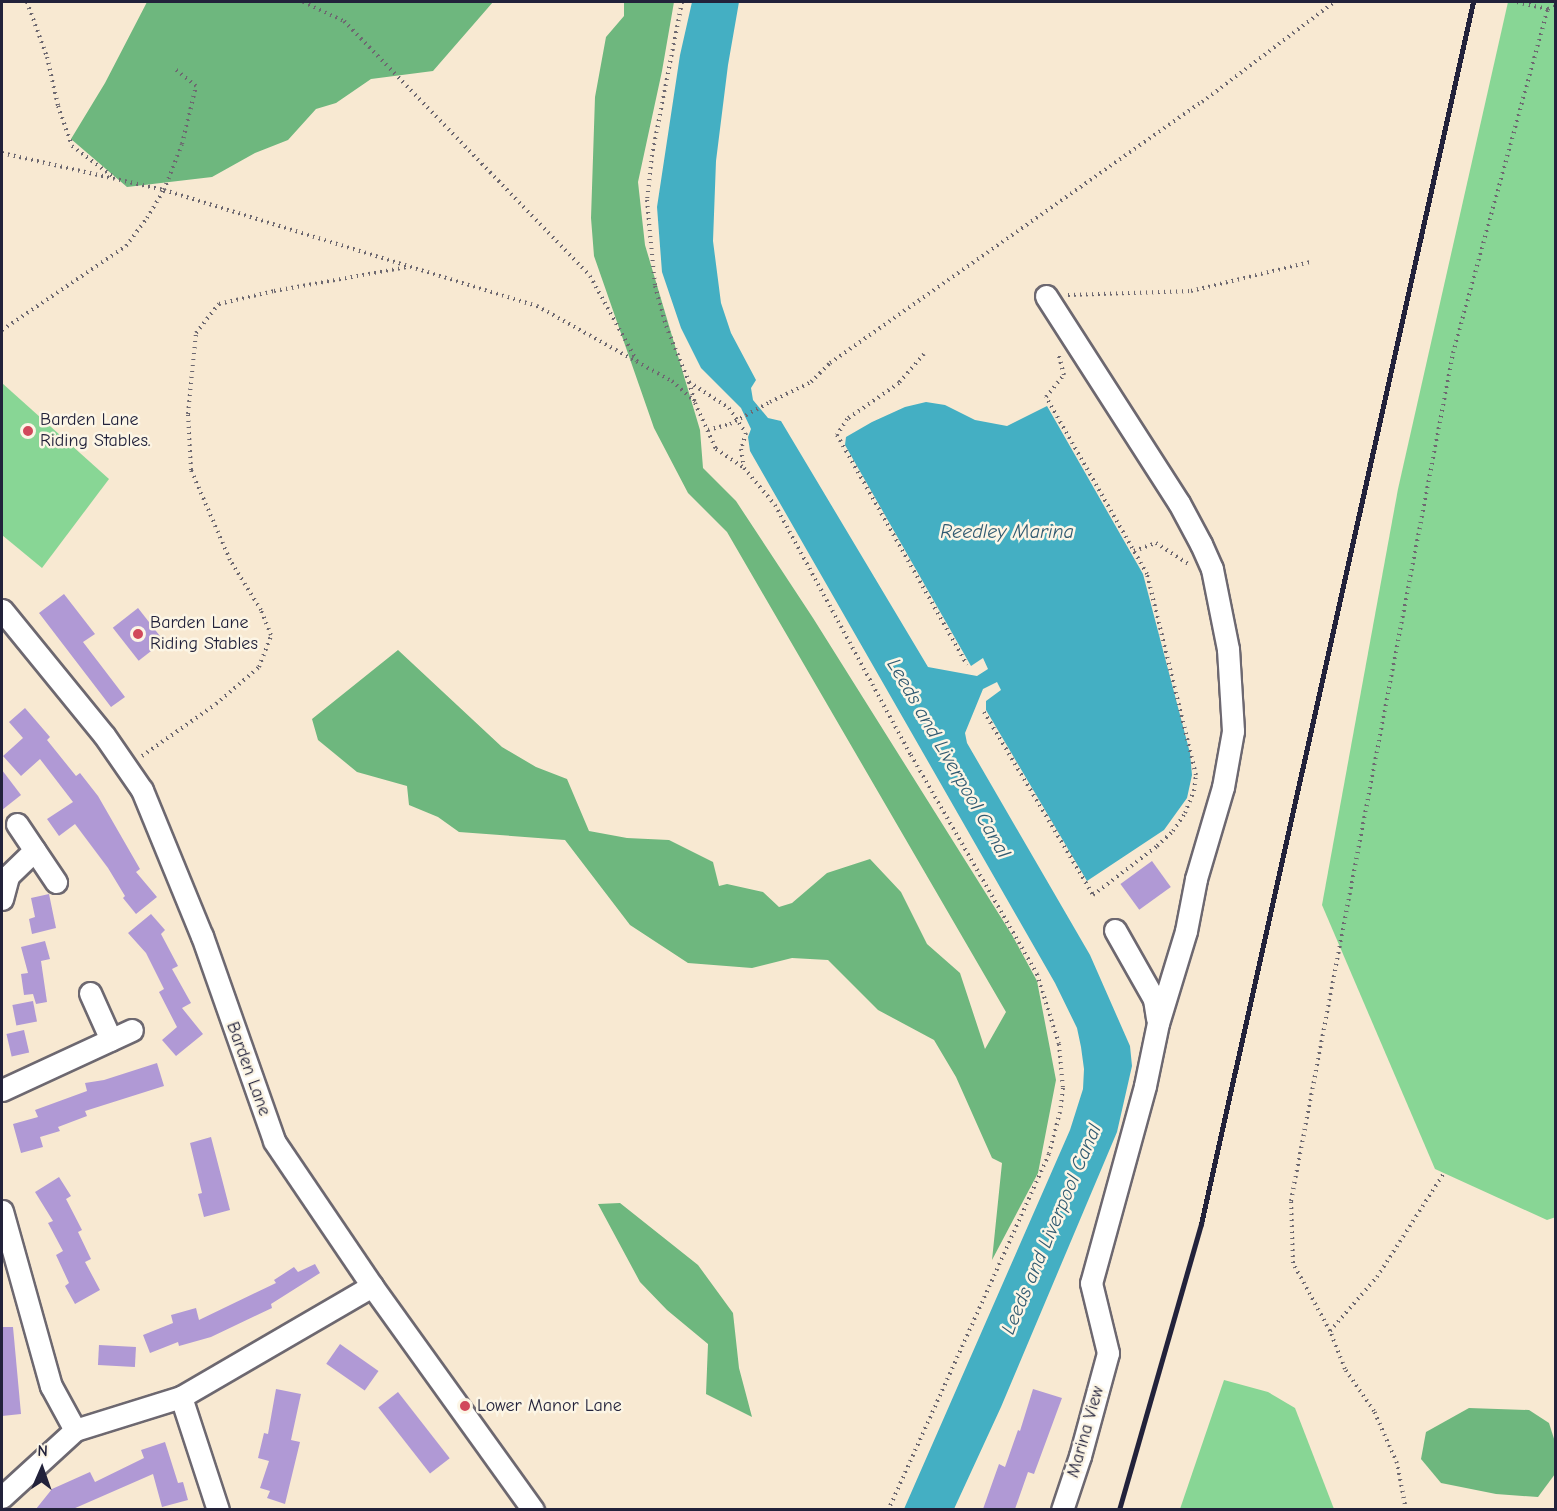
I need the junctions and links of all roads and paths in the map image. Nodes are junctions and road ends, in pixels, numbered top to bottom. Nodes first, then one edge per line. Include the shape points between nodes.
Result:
1 (27, 2) edge
2 (303, 2) edge
3 (682, 2) edge
4 (1334, 2) edge
5 (1517, 2) edge
6 (1556, 6) edge
7 (1548, 9) junction
8 (176, 69) dead end
9 (2, 153) edge
10 (118, 180) junction
11 (164, 190) junction
12 (1310, 262) dead end
13 (407, 267) junction
14 (1055, 296) joint
15 (2, 330) edge
16 (1058, 353) dead end
17 (924, 354) dead end
18 (637, 362) junction
19 (689, 382) junction
20 (695, 403) junction
21 (708, 430) junction
22 (744, 468) junction
23 (1134, 552) junction
24 (1215, 582) junction
25 (2, 610) edge
26 (967, 665) dead end
27 (984, 712) dead end
28 (127, 767) junction
29 (17, 824) dead end
30 (35, 850) junction
31 (56, 882) dead end
32 (2, 899) edge
33 (1115, 930) dead end
34 (90, 993) dead end
35 (1158, 1023) junction
36 (132, 1030) dead end
37 (111, 1040) junction
38 (2, 1090) edge
39 (1444, 1173) dead end
40 (2, 1211) edge
41 (372, 1286) junction
42 (1330, 1330) junction
43 (181, 1397) junction
44 (75, 1430) junction
45 (2, 1497) edge
46 (218, 1509) edge
47 (533, 1509) edge
48 (888, 1509) edge
49 (1062, 1509) edge
50 (1406, 1509) edge

1 - 10 path via 72,146
2 - 18 path via 344,21 590,276
3 - 19 path via 647,200 655,286
4 - 21 path, bridge via 1202,102 830,363 811,382 730,424
5 - 7 path
6 - 7 path
7 - 42 path via 1453,352 1291,1201 1293,1263
8 - 11 path via 196,86 182,144
9 - 10 path
10 - 11 path
11 - 13 path
11 - 15 path via 126,246
12 - 14 path via 1191,291
13 - 18 path via 537,306
13 - 28 path via 219,304 196,333 188,414 191,470 230,560 261,610 271,635 259,667 216,704
14 - 24 street via 1179,503 1201,544
16 - 23 path via 1064,375 1046,397
17 - 26 path via 899,383 846,419 837,435
18 - 20 path via 672,381
19 - 20 path
19 - 22 path via 729,408 746,433 741,449
20 - 21 path
21 - 22 path via 716,449
22 - 48 path via 775,505 911,755 1037,974 1059,1044 1063,1088 1049,1154
23 - 24 path via 1156,543
23 - 27 path via 1147,574 1196,775 1189,802 1173,831 1093,895
24 - 35 street via 1228,649 1233,730 1223,787
25 - 28 street, Barden Lane
28 - 41 street, Barden Lane via 142,790 202,936 274,1141
29 - 30 street
30 - 31 street
30 - 32 street via 8,876
33 - 35 street via 1154,999
34 - 37 street
35 - 49 street, Marina View via 1091,1283 1108,1353
36 - 37 street
37 - 38 street
39 - 42 path via 1377,1277
40 - 44 street via 51,1386
41 - 43 street
41 - 47 street, Barden Lane
42 - 50 path via 1345,1369 1374,1411 1397,1463
43 - 44 street
43 - 46 street
44 - 45 street

